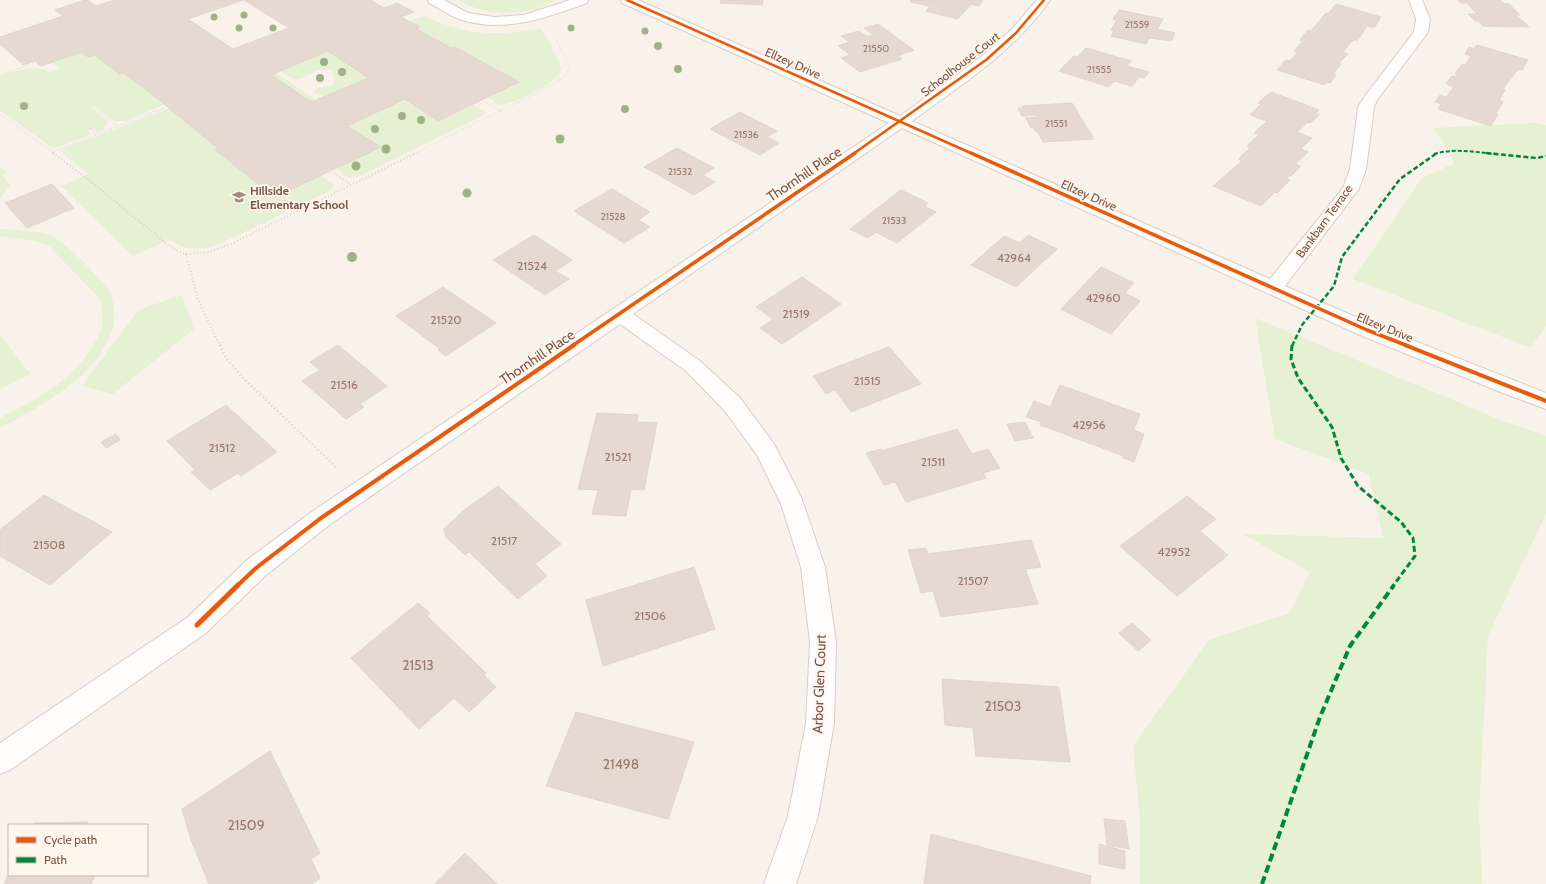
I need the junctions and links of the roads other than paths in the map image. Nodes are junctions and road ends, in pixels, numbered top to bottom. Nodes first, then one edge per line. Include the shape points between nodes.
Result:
1 (434, 0) edge
2 (582, 0) edge
3 (627, 0) edge
4 (1044, 0) edge
5 (1415, 0) edge
6 (901, 122) junction
7 (1273, 289) junction
8 (619, 314) junction
9 (1546, 400) edge
10 (0, 760) edge
11 (780, 884) edge

1 - 2 street via 463,15 501,21 522,20
3 - 6 street, Ellzey Drive
4 - 6 street, Schoolhouse Court via 1016,33 986,60
5 - 7 street, Bankbarn Terrace via 1423,19 1421,32 1370,99 1366,108 1358,169 1351,189
6 - 7 street, Ellzey Drive
6 - 8 street, Thornhill Place
7 - 9 street, Ellzey Drive via 1366,330
8 - 10 street, Thornhill Place via 321,518 256,568 197,625
8 - 11 street, Arbor Glen Court via 693,366 732,404 766,450 793,504 813,567 823,642 820,723 803,816

